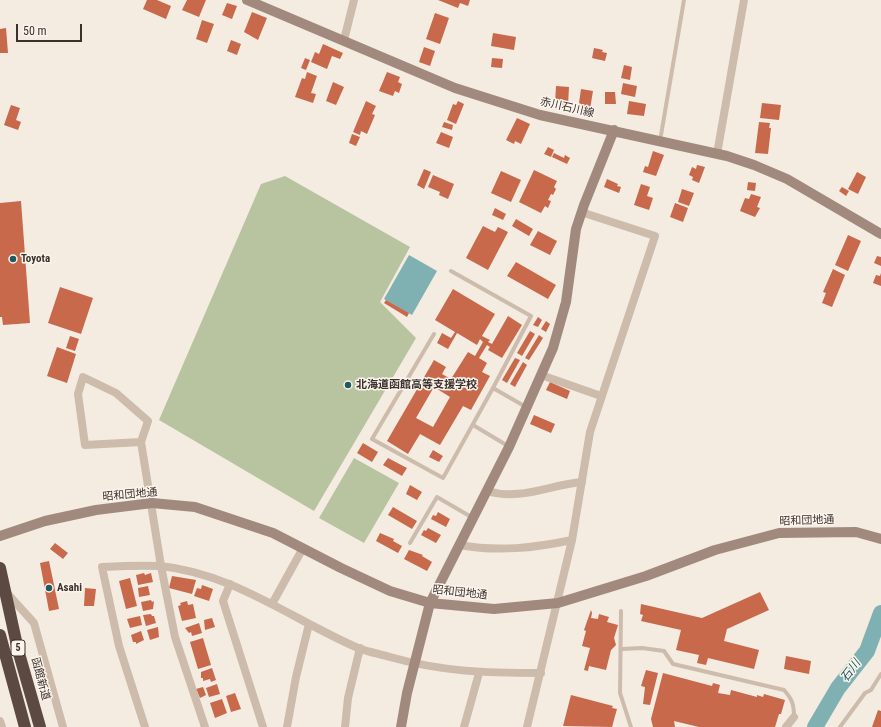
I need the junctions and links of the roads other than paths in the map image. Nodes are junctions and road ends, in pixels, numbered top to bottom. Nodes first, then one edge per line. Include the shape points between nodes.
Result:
1 (247, 0) edge
2 (354, 0) edge
3 (684, 0) edge
4 (744, 0) edge
5 (344, 40) junction
6 (614, 130) junction
7 (660, 141) junction
8 (717, 154) junction
9 (581, 212) junction
10 (881, 234) edge
11 (452, 271) dead end
12 (434, 334) dead end
13 (541, 375) junction
14 (493, 388) junction
15 (602, 396) junction
16 (528, 408) junction
17 (473, 425) junction
18 (141, 442) junction
19 (510, 447) junction
20 (582, 482) junction
21 (487, 491) junction
22 (152, 503) junction
23 (473, 518) junction
24 (0, 536) edge
25 (881, 539) edge
26 (572, 540) junction
27 (410, 543) dead end
28 (460, 545) junction
29 (303, 548) junction
30 (161, 566) junction
31 (0, 568) edge
32 (230, 584) junction
33 (5, 591) junction
34 (430, 603) junction
35 (558, 603) junction
36 (272, 604) junction
37 (621, 611) dead end
38 (309, 624) junction
39 (0, 635) edge
40 (360, 648) junction
41 (622, 649) junction
42 (415, 664) junction
43 (479, 673) junction
44 (541, 674) junction
45 (881, 674) edge
46 (794, 716) joint
47 (0, 721) edge
48 (2, 727) edge
49 (25, 727) edge
50 (40, 727) edge
51 (63, 727) edge
52 (145, 727) edge
53 (205, 727) edge
54 (263, 727) edge
55 (287, 727) edge
56 (345, 727) edge
57 (401, 727) edge
58 (464, 727) edge
59 (527, 727) edge
60 (630, 727) edge
61 (786, 727) edge
62 (840, 727) edge

1 - 5 street, 赤川石川線
2 - 5 street
3 - 7 lane
4 - 8 street
5 - 6 street, 赤川石川線 via 455,88 540,115
6 - 7 street, 赤川石川線
6 - 9 street
7 - 8 street, 赤川石川線
8 - 10 street, 赤川石川線 via 754,165 787,179
9 - 13 street via 571,255 566,302 553,348
9 - 15 street via 655,236
11 - 14 lane via 531,316
12 - 17 lane via 372,440 443,478
13 - 15 street
13 - 16 street
14 - 16 lane
14 - 17 lane
15 - 20 street via 590,432
16 - 19 street
17 - 19 lane
18 - 18 street via 148,421 116,393 83,377 78,394 85,445
18 - 22 street
19 - 21 street
20 - 21 street via 516,495 499,495
20 - 26 street
21 - 23 street
22 - 24 street, 昭和団地通 via 52,519
22 - 29 street, 昭和団地通 via 195,507 272,533
22 - 30 street
23 - 27 lane via 436,497
23 - 28 street
25 - 35 street, 昭和団地通 via 856,532 779,533 715,550 646,576
26 - 28 street via 496,550
26 - 35 street
28 - 34 street
29 - 34 street, 昭和団地通 via 390,591
29 - 36 street
30 - 32 street via 196,573
30 - 52 street via 102,567 119,646
30 - 53 street via 175,637
31 - 33 highway, 函館新道 / 5
32 - 36 street
32 - 54 street via 224,601
33 - 50 highway, 函館新道 / 5 via 18,650
33 - 51 street via 34,623
34 - 35 street, 昭和団地通 via 494,609
34 - 42 street
35 - 44 street
36 - 38 street
37 - 41 lane
38 - 40 street
38 - 55 street
39 - 49 highway, 5
40 - 42 street
40 - 56 street via 348,698
41 - 46 lane via 664,651 673,664 784,690 792,698
41 - 60 lane via 620,693
42 - 43 street
42 - 57 street
43 - 44 street
43 - 58 street
44 - 59 street
45 - 62 lane
46 - 61 street
47 - 48 street

